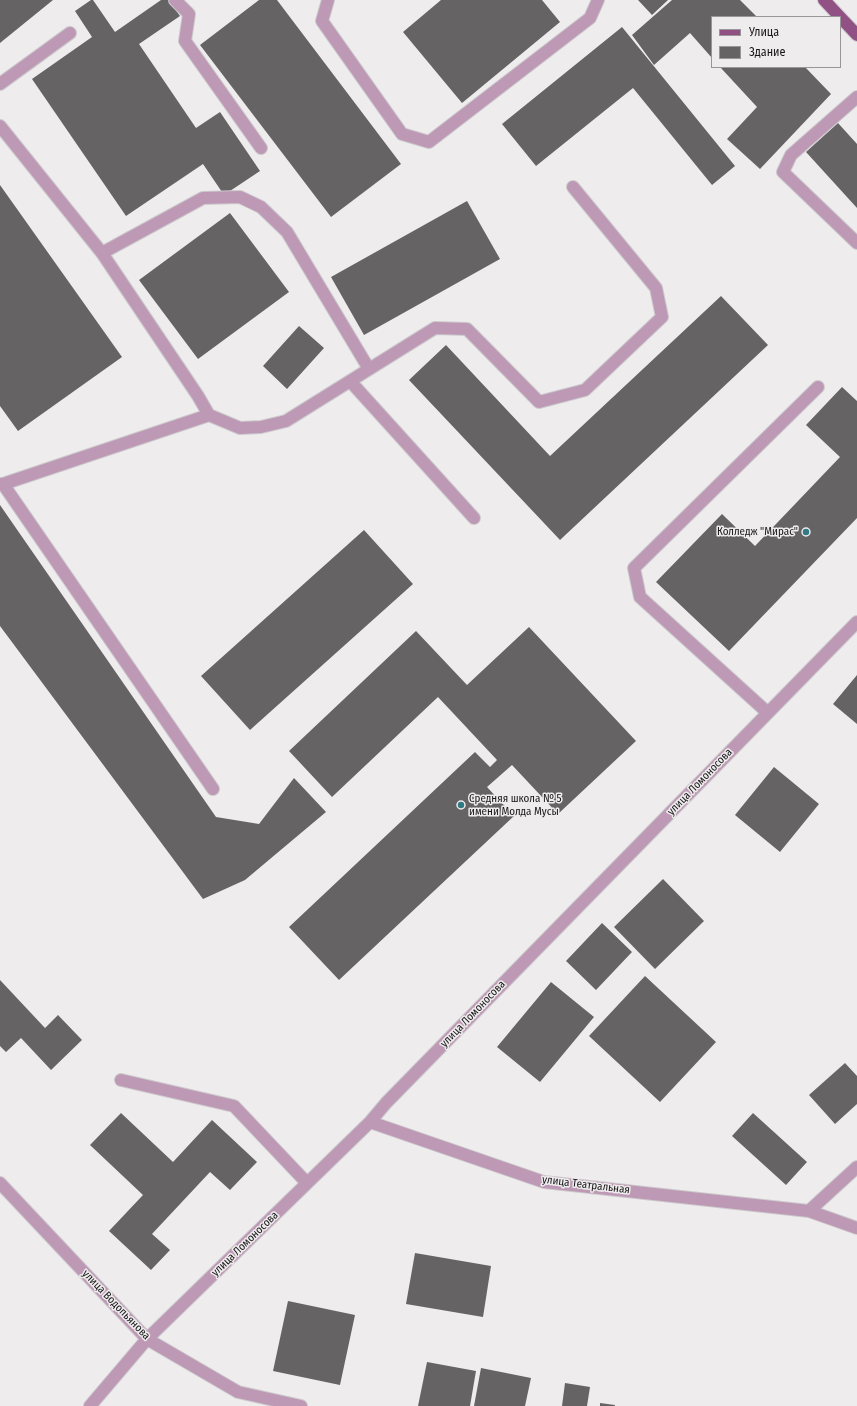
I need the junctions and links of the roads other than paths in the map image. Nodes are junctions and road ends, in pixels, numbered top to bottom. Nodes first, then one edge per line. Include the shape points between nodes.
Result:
1 (175, 0) edge
2 (328, 0) edge
3 (598, 0) edge
4 (824, 0) edge
5 (839, 16) edge
6 (841, 18) edge
7 (70, 32) dead end
8 (857, 35) edge
9 (0, 84) edge
10 (857, 97) edge
11 (0, 126) edge
12 (261, 148) dead end
13 (572, 187) dead end
14 (857, 243) edge
15 (102, 253) junction
16 (369, 369) junction
17 (350, 381) junction
18 (818, 387) dead end
19 (209, 415) junction
20 (1, 484) edge
21 (474, 518) dead end
22 (857, 622) edge
23 (768, 713) junction
24 (213, 789) dead end
25 (121, 1080) dead end
26 (370, 1122) junction
27 (857, 1167) edge
28 (0, 1183) edge
29 (308, 1183) junction
30 (809, 1211) junction
31 (857, 1228) edge
32 (147, 1339) junction
33 (90, 1406) edge
34 (301, 1406) edge

1 - 12 street via 189,14 185,41
2 - 3 street via 322,21 402,134 429,142 590,18
4 - 5 main road
6 - 8 main road
7 - 9 street
10 - 14 street via 790,155 783,172
11 - 15 street
13 - 16 street via 656,288 662,317 585,390 539,402 466,330 435,328
15 - 16 street via 203,198 240,197 261,207 286,232
15 - 19 street
16 - 17 street
17 - 19 street via 286,421 261,427 240,428
17 - 21 street
18 - 23 street via 634,568 640,597
19 - 20 street
20 - 24 street
22 - 23 street, улица Ломоносова
23 - 26 street, улица Ломоносова
25 - 29 street via 234,1106
26 - 29 street, улица Ломоносова
26 - 30 street, улица Театральная via 544,1182
27 - 30 street
28 - 32 street, улица Водопьянова
29 - 32 street, улица Ломоносова
30 - 31 street, улица Театральная
32 - 33 street, улица Ломоносова
32 - 34 street, улица Водопьянова via 238,1392

